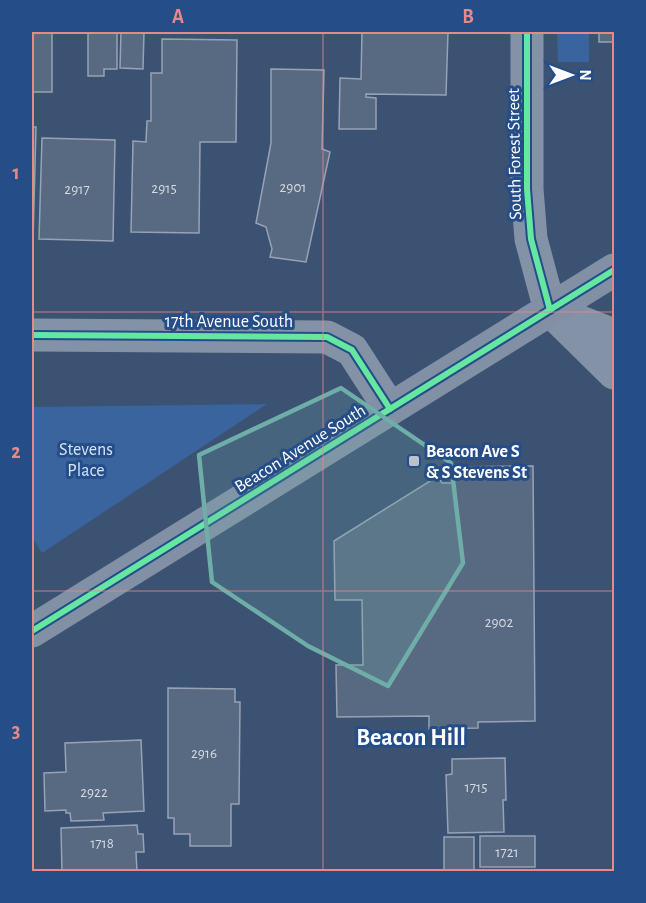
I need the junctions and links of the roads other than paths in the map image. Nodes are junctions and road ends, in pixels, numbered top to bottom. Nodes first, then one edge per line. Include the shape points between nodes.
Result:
1 (527, 32) edge
2 (615, 270) edge
3 (550, 310) junction
4 (32, 335) edge
5 (615, 335) edge
6 (615, 373) edge
7 (390, 409) junction
8 (32, 631) edge

1 - 3 street, South Forest Street via 527,189 531,239
2 - 3 main road, Beacon Avenue South
3 - 5 street
3 - 6 street
3 - 7 main road, Beacon Avenue South
4 - 7 street, 17th Avenue South via 327,337 352,350
7 - 8 main road, Beacon Avenue South

